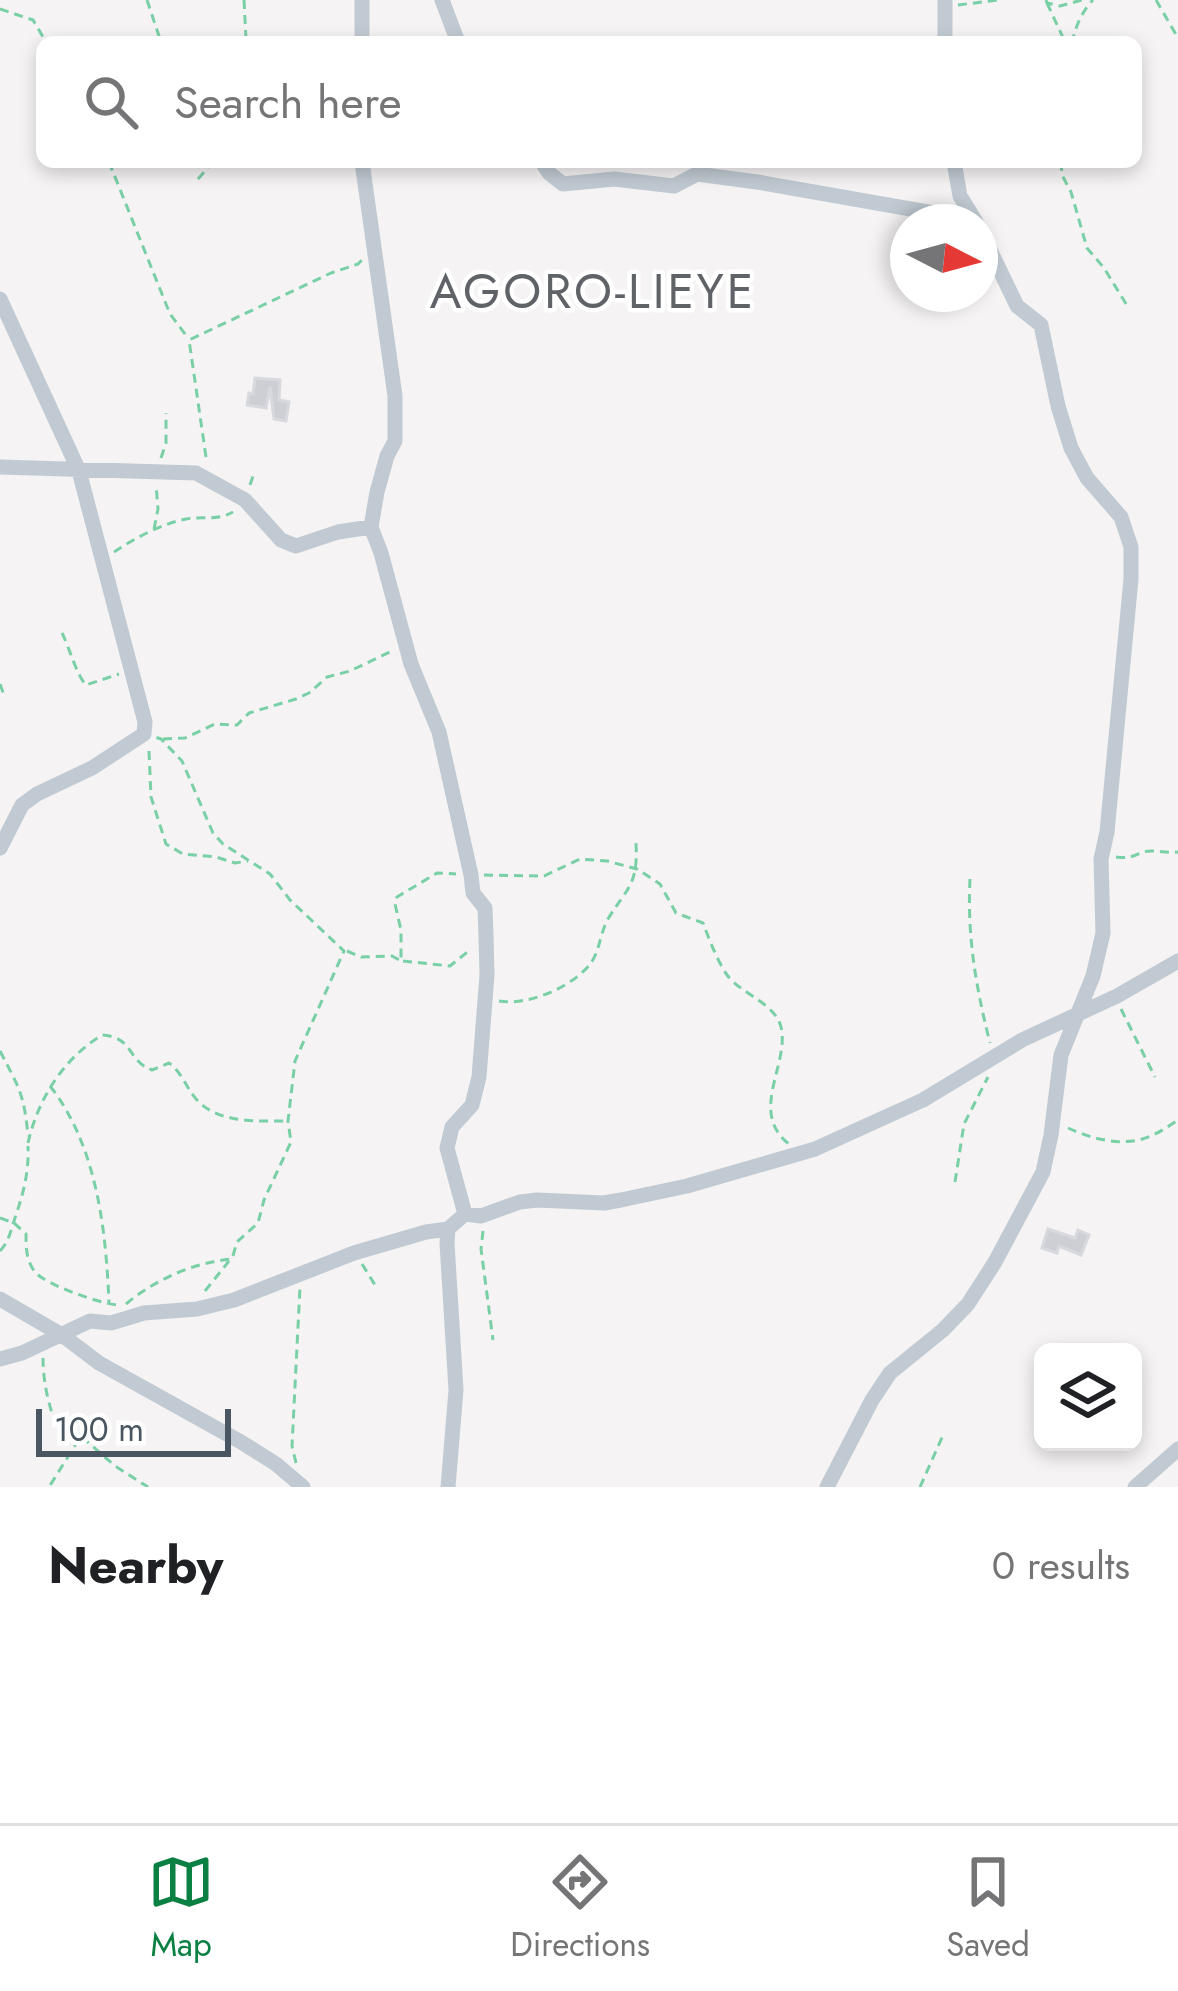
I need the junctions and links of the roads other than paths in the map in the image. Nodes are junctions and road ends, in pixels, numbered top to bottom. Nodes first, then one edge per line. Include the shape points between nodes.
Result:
1 (362, 0) edge
2 (442, 0) edge
3 (945, 3) edge
4 (362, 36) edge
5 (456, 36) edge
6 (945, 36) edge
7 (363, 168) edge
8 (546, 168) edge
9 (955, 168) edge
10 (965, 204) edge
11 (890, 205) edge
12 (998, 268) edge
13 (0, 299) edge
14 (0, 467) edge
15 (79, 472) junction
16 (371, 527) junction
17 (0, 848) edge
18 (1178, 961) edge
19 (1077, 1016) junction
20 (465, 1214) junction
21 (448, 1229) junction
22 (0, 1299) edge
23 (62, 1335) junction
24 (0, 1359) edge
25 (1178, 1449) edge
26 (302, 1486) edge
27 (448, 1487) edge
28 (827, 1487) edge
29 (1135, 1487) edge

1 - 4 street
2 - 5 street
3 - 6 street
7 - 16 street via 395,395 395,441
8 - 11 street via 563,184 674,186 697,174
9 - 10 street
12 - 19 street via 1017,306 1041,326 1071,448 1121,517 1131,547 1103,933
13 - 15 street
14 - 15 street
15 - 16 street via 196,473 245,500 289,545
15 - 17 street via 153,736 37,794 22,805
16 - 20 street via 439,732 472,893 485,908 475,1097 447,1148
18 - 19 street
19 - 20 street via 912,1106 774,1162 648,1196 537,1200
19 - 28 street via 1061,1055 1043,1172 956,1318 890,1373
20 - 21 street
21 - 23 street via 355,1253 234,1300 90,1321
21 - 27 street via 456,1390
22 - 23 street
23 - 24 street
23 - 26 street
25 - 29 street

